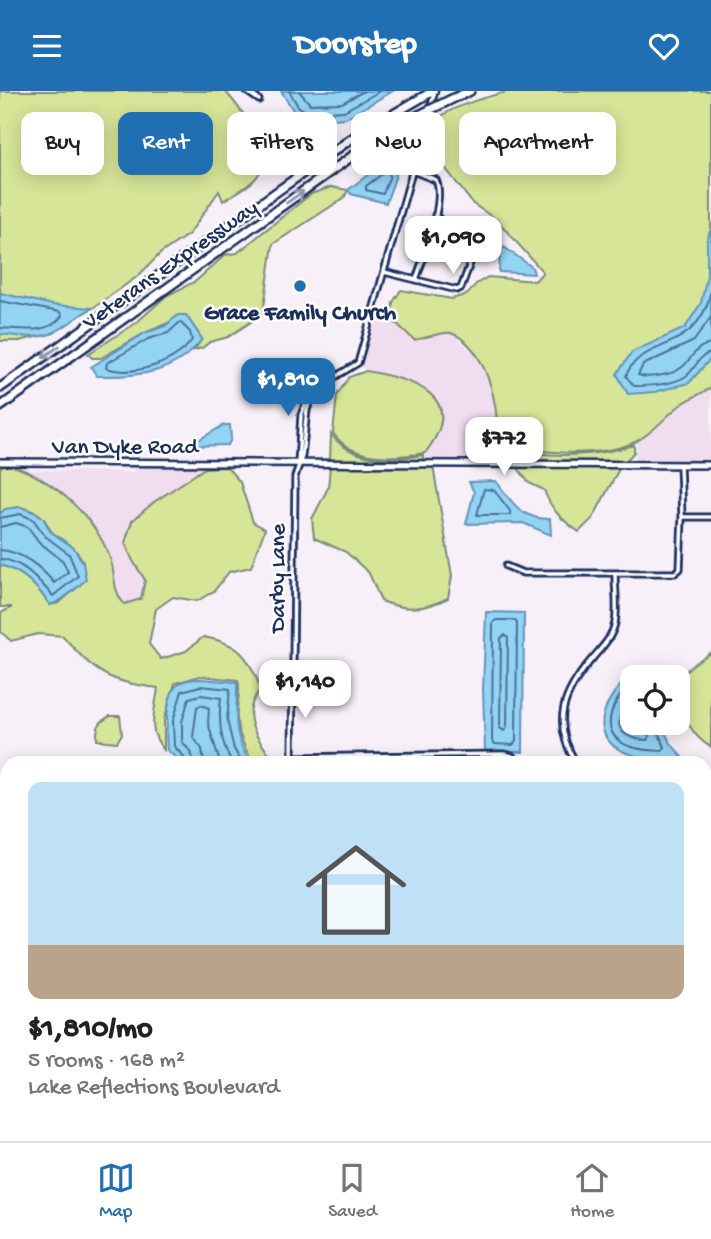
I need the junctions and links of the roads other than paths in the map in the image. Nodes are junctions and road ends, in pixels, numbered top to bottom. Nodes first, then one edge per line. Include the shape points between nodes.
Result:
1 (246, 91) edge
2 (434, 91) edge
3 (470, 91) edge
4 (259, 100) dead end
5 (428, 112) edge
6 (412, 175) edge
7 (423, 175) edge
8 (435, 215) junction
9 (384, 272) junction
10 (416, 280) junction
11 (0, 388) edge
12 (0, 407) edge
13 (0, 462) edge
14 (298, 464) junction
15 (680, 465) junction
16 (711, 465) edge
17 (682, 517) junction
18 (711, 517) edge
19 (506, 566) dead end
20 (615, 574) junction
21 (292, 756) edge
22 (363, 756) edge
23 (512, 756) edge
24 (573, 756) edge

1 - 4 street
2 - 5 street
2 -> 11 highway, Veterans Expressway via 351,139
12 -> 3 highway, Veterans Expressway, bridge via 403,123
6 - 9 street
7 - 8 street via 436,180 440,188
8 - 10 street
8 - 10 street via 471,250 465,283 457,290
9 - 10 street
9 - 14 street via 358,363 314,391
13 - 14 main road, Van Dyke Road
14 - 15 main road, Van Dyke Road
14 - 21 street, Darby Lane
15 - 16 main road, Van Dyke Road
15 - 17 street
17 - 18 street
17 - 20 street via 680,569 665,574
19 - 20 street via 523,573
20 - 24 street via 615,622 608,640 565,696 564,737
22 - 23 street, Darby Lane

